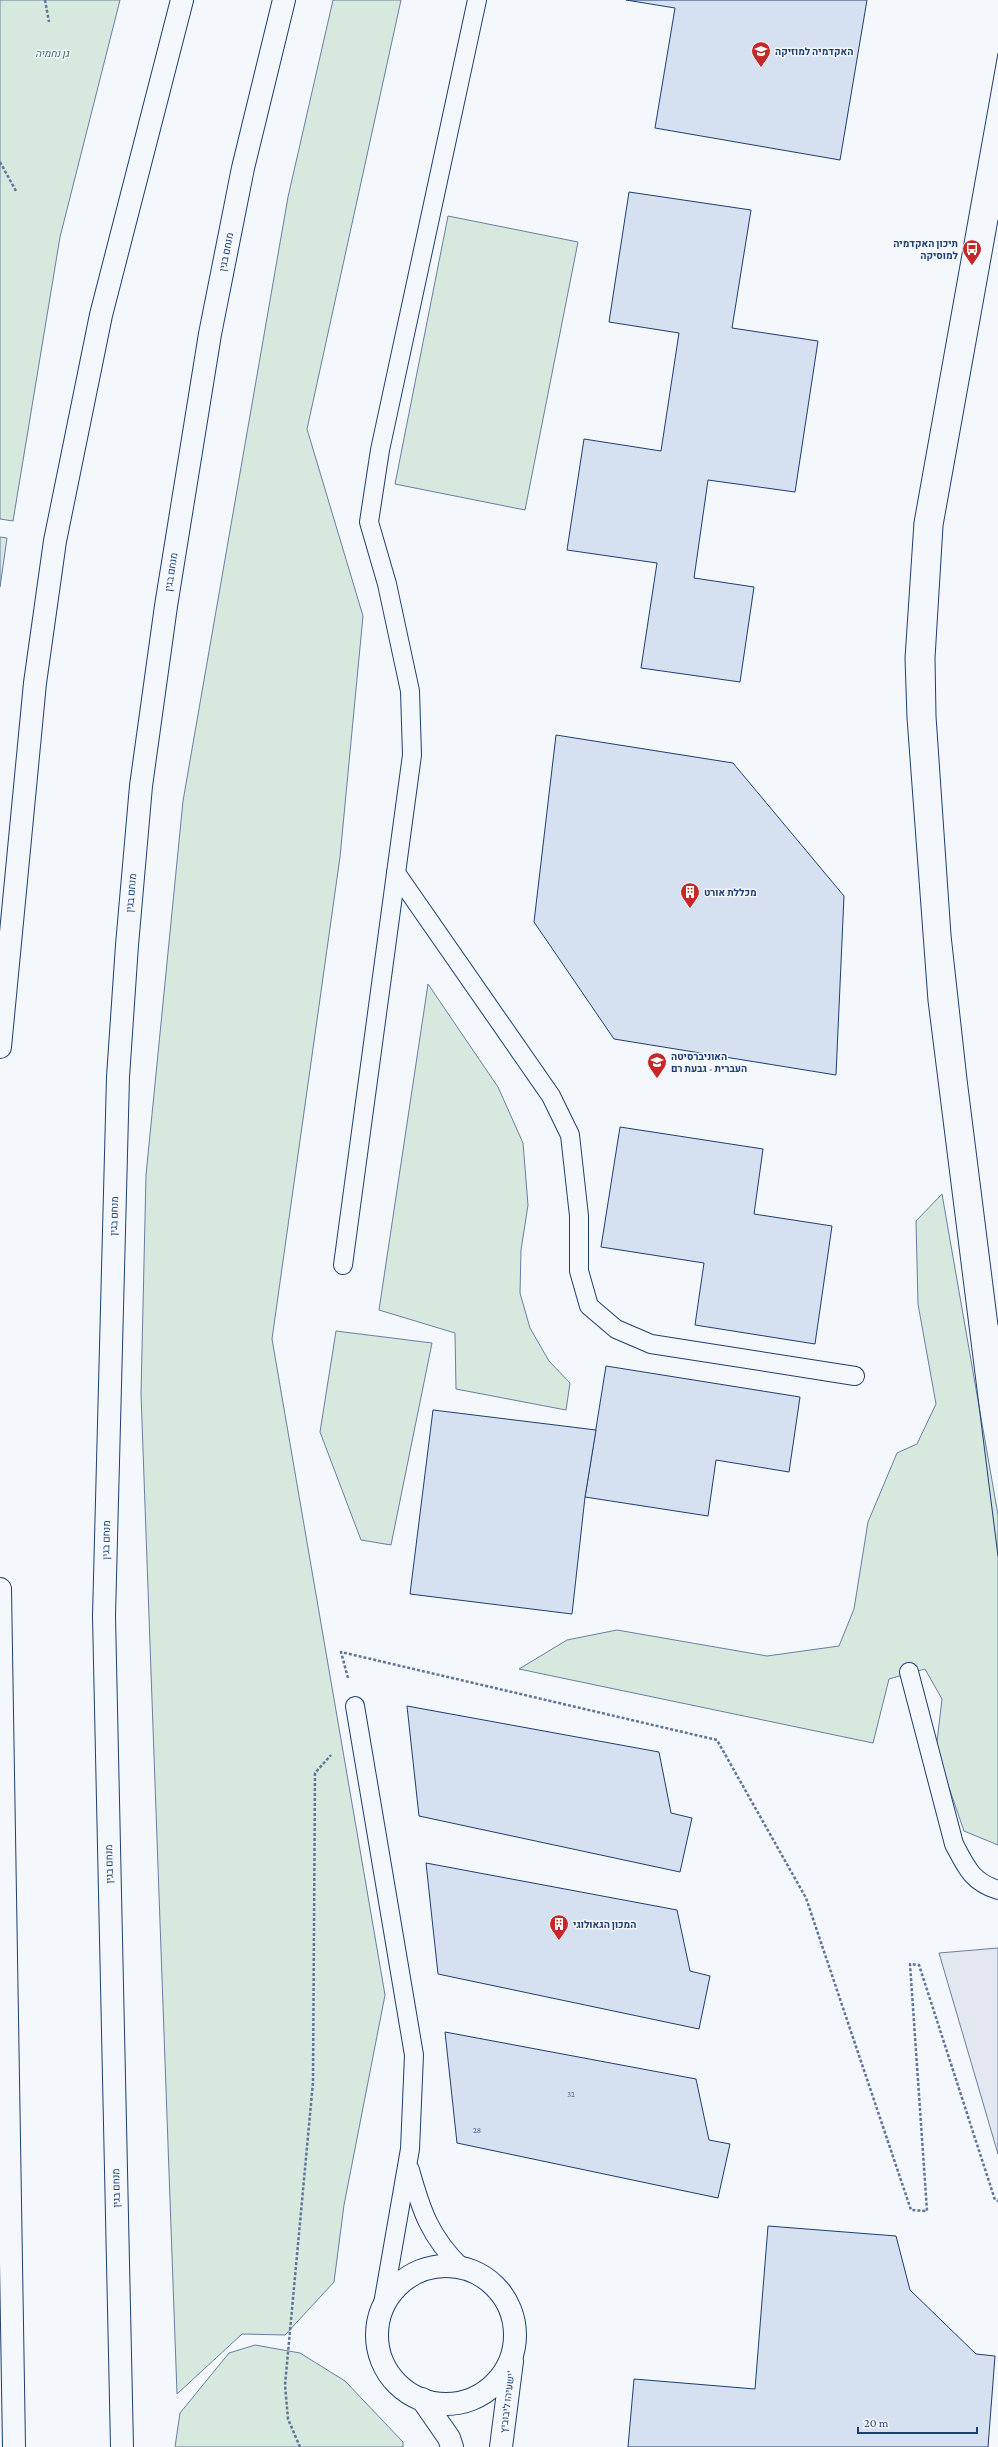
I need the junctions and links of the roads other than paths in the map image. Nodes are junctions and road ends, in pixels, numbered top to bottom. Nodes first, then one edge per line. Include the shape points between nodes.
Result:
1 (182, 0) edge
2 (284, 0) edge
3 (477, 0) edge
4 (396, 873) junction
5 (0, 1047) edge
6 (343, 1265) dead end
7 (855, 1376) dead end
8 (0, 1589) edge
9 (909, 1672) dead end
10 (356, 1706) road end
11 (998, 1890) edge
12 (408, 2163) junction
13 (461, 2267) junction
14 (383, 2304) junction
15 (512, 2357) junction
16 (422, 2399) junction
17 (14, 2447) edge
18 (122, 2447) edge
19 (452, 2447) edge
20 (501, 2447) edge

1 - 5 main road via 101,315 55,541 35,683
2 - 18 main road, מנחם בגין via 243,168 210,334 166,606 141,786 118,1077 104,1616
3 - 4 lane via 380,450 369,522 387,584 410,691 412,755
4 - 6 lane
4 - 7 lane via 551,1096 570,1135 579,1216 579,1271 589,1306 616,1329 651,1344
8 - 17 main road
9 - 11 lane via 954,1844 966,1868 980,1883
10 - 12 lane via 414,2055
12 - 13 lane via 427,2222 442,2249
12 - 14 lane
13 - 14 main road via 438,2266 416,2272 397,2286
13 - 15 main road via 482,2276 504,2298 511,2312 515,2334
14 - 16 main road via 377,2326 378,2350 386,2371 402,2388
15 - 16 main road via 501,2377 484,2392 464,2401 443,2404
15 - 20 main road, ישעיהו ליבוביץ'
16 - 19 main road via 449,2438

